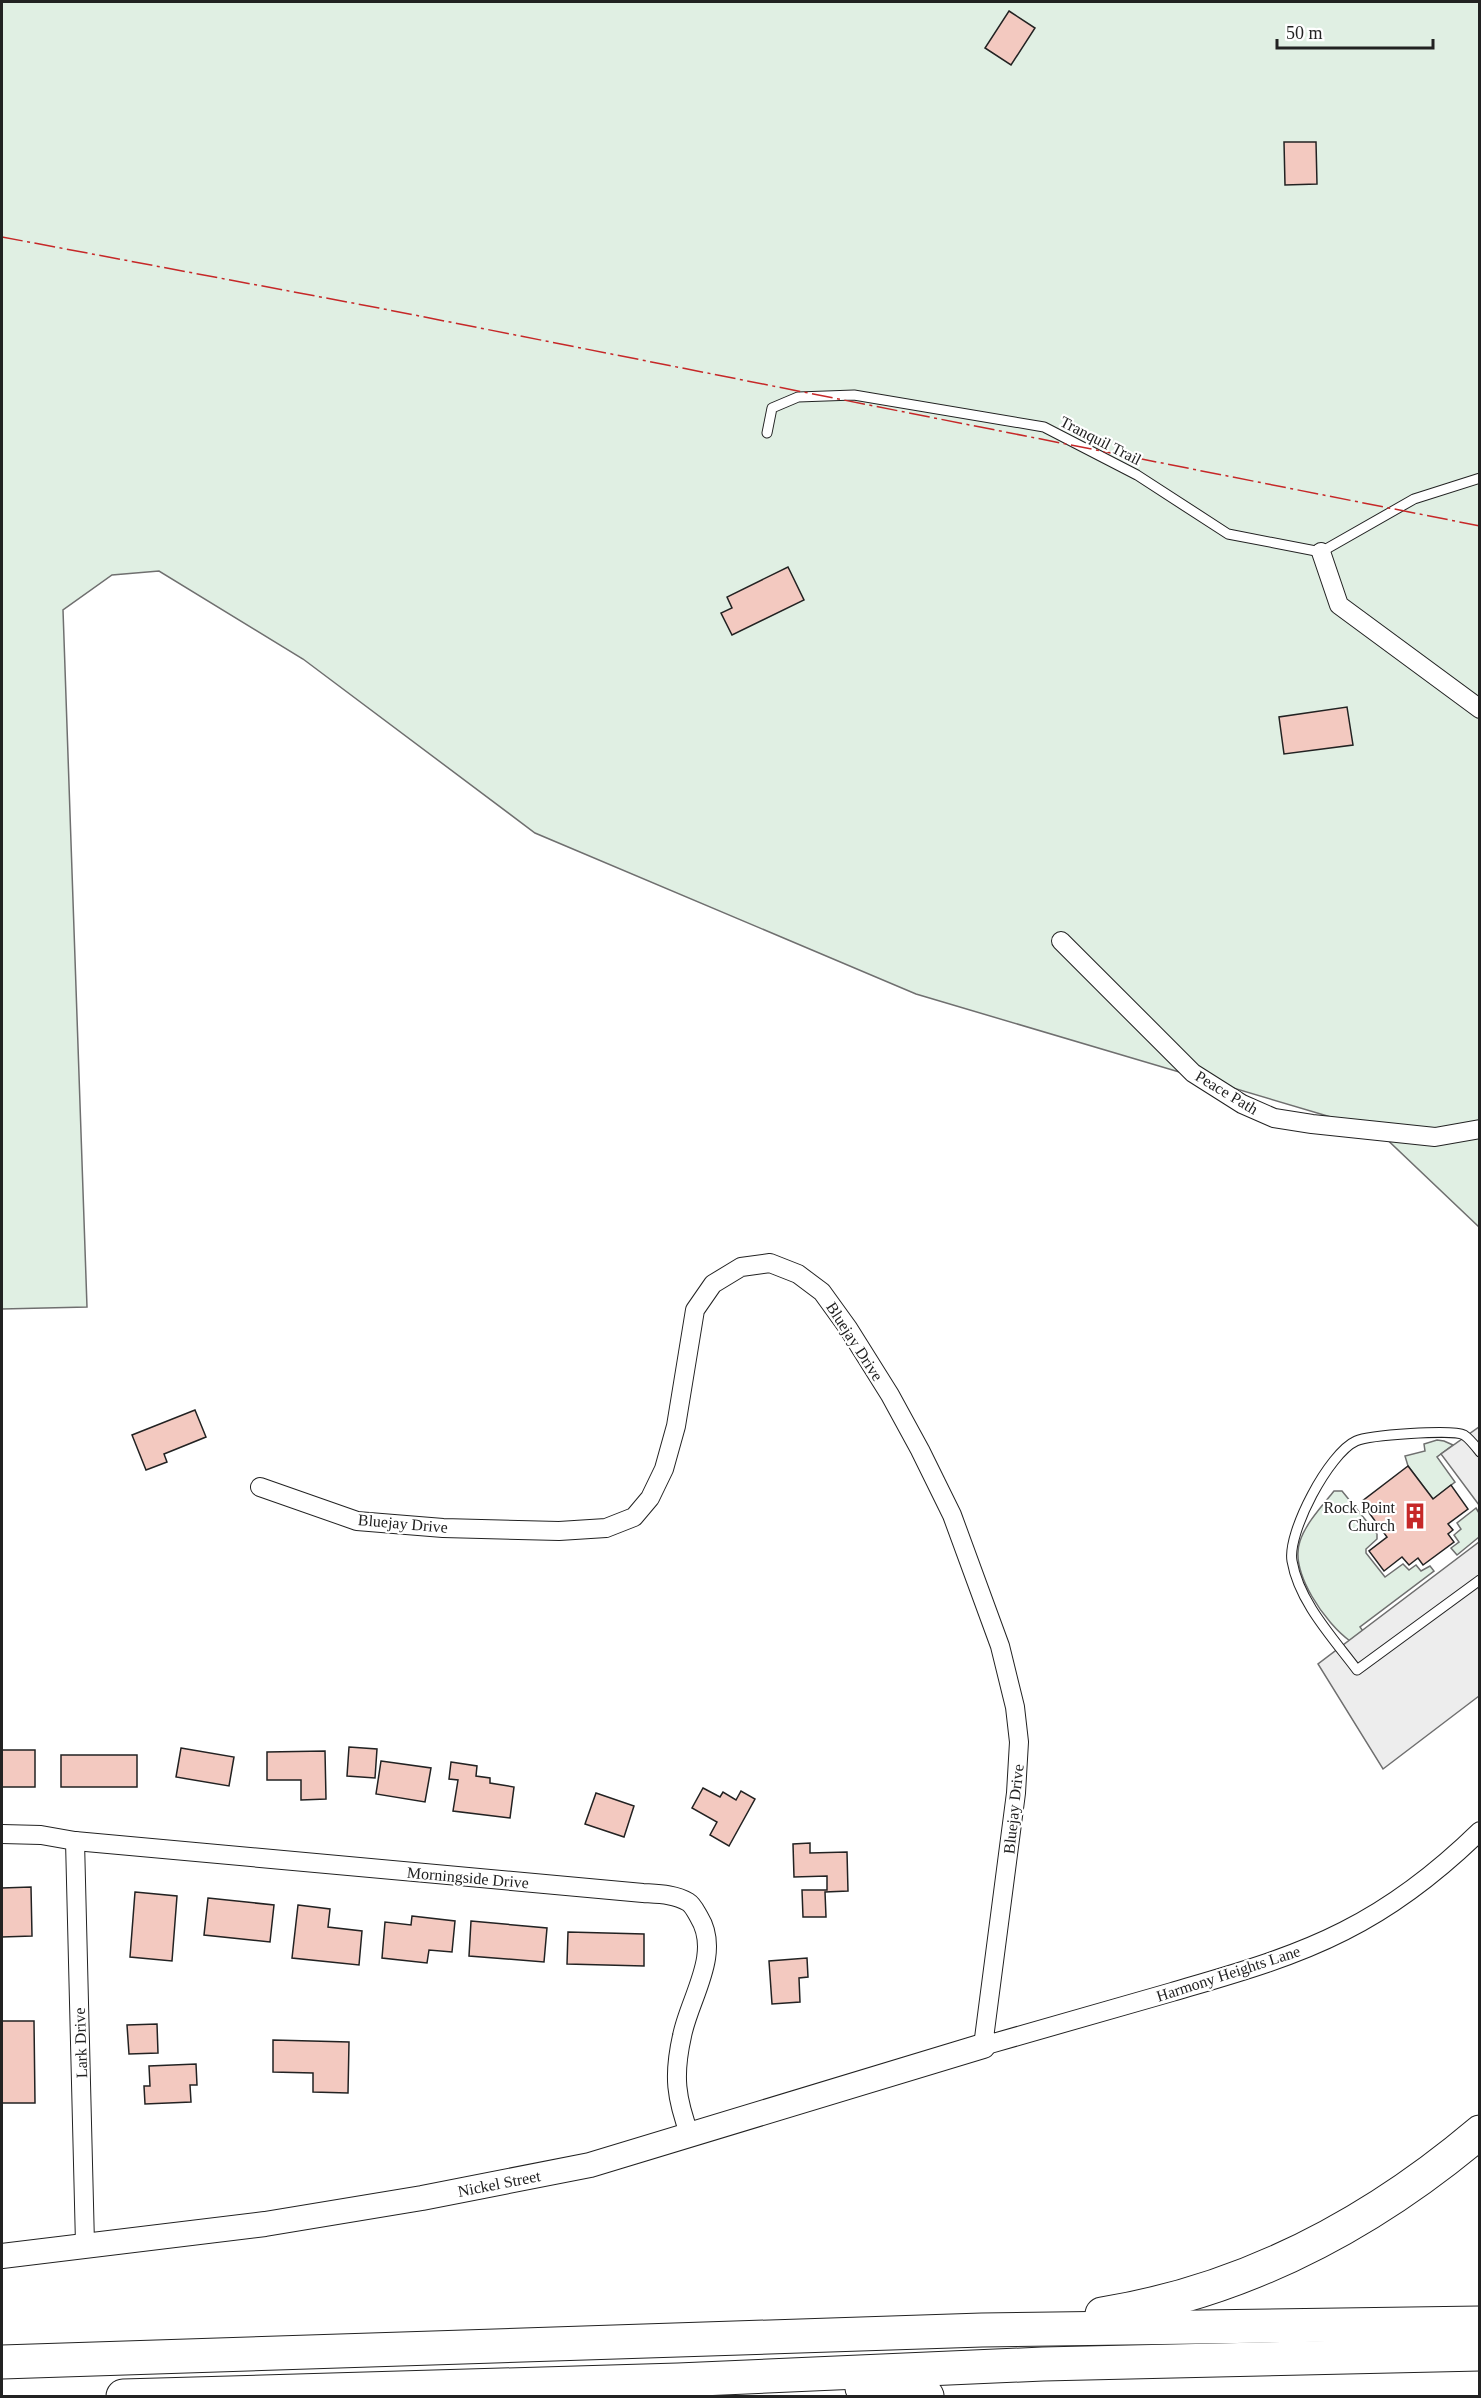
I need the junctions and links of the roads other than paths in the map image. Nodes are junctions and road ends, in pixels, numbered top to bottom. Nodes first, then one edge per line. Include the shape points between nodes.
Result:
1 (767, 433) dead end
2 (1479, 478) edge
3 (1321, 552) junction
4 (1479, 709) edge
5 (1061, 941) dead end
6 (1479, 1129) edge
7 (1479, 1452) edge
8 (260, 1487) dead end
9 (1479, 1580) edge
10 (1479, 1831) edge
11 (2, 1834) edge
12 (75, 1841) junction
13 (983, 2046) junction
14 (1479, 2132) edge
15 (690, 2136) junction
16 (85, 2244) junction
17 (2, 2256) edge
18 (1479, 2324) edge
19 (982, 2330) junction
20 (1479, 2354) edge
21 (2, 2362) edge
22 (678, 2380) junction
23 (123, 2397) edge
24 (927, 2397) edge

1 - 3 lane, Tranquil Trail via 772,408 798,397 854,395 1044,427 1137,475 1228,534
2 - 3 lane via 1413,499
3 - 4 street via 1339,605
5 - 6 street, Peace Path via 1193,1072 1242,1104 1274,1118 1435,1137
7 - 9 lane via 1464,1435 1448,1432 1374,1436 1356,1441 1338,1453 1324,1472 1296,1528 1291,1547 1292,1561 1306,1597 1357,1670
8 - 13 street, Bluejay Drive via 357,1521 547,1531 606,1528 634,1517 650,1498 664,1469 676,1426 695,1310 713,1284 741,1267 770,1263 798,1274 822,1292 890,1395 952,1515 999,1646 1015,1707 1020,1742 1016,1793
10 - 13 street, Harmony Heights Lane via 1406,1893 1345,1930 1295,1953
11 - 12 street, Morningside Drive
12 - 15 street, Morningside Drive via 673,1896 690,1903 705,1926 706,1962 682,2035 676,2076 678,2103
12 - 16 street, Lark Drive
13 - 15 street, Nickel Street
14 - 19 highway via 1395,2198 1269,2266 1156,2303
15 - 16 street, Nickel Street via 590,2165 422,2198 265,2224
16 - 17 street, Nickel Street
18 - 19 highway
19 - 21 highway
20 - 22 highway via 1043,2364
22 - 23 highway
22 - 24 highway via 824,2384

